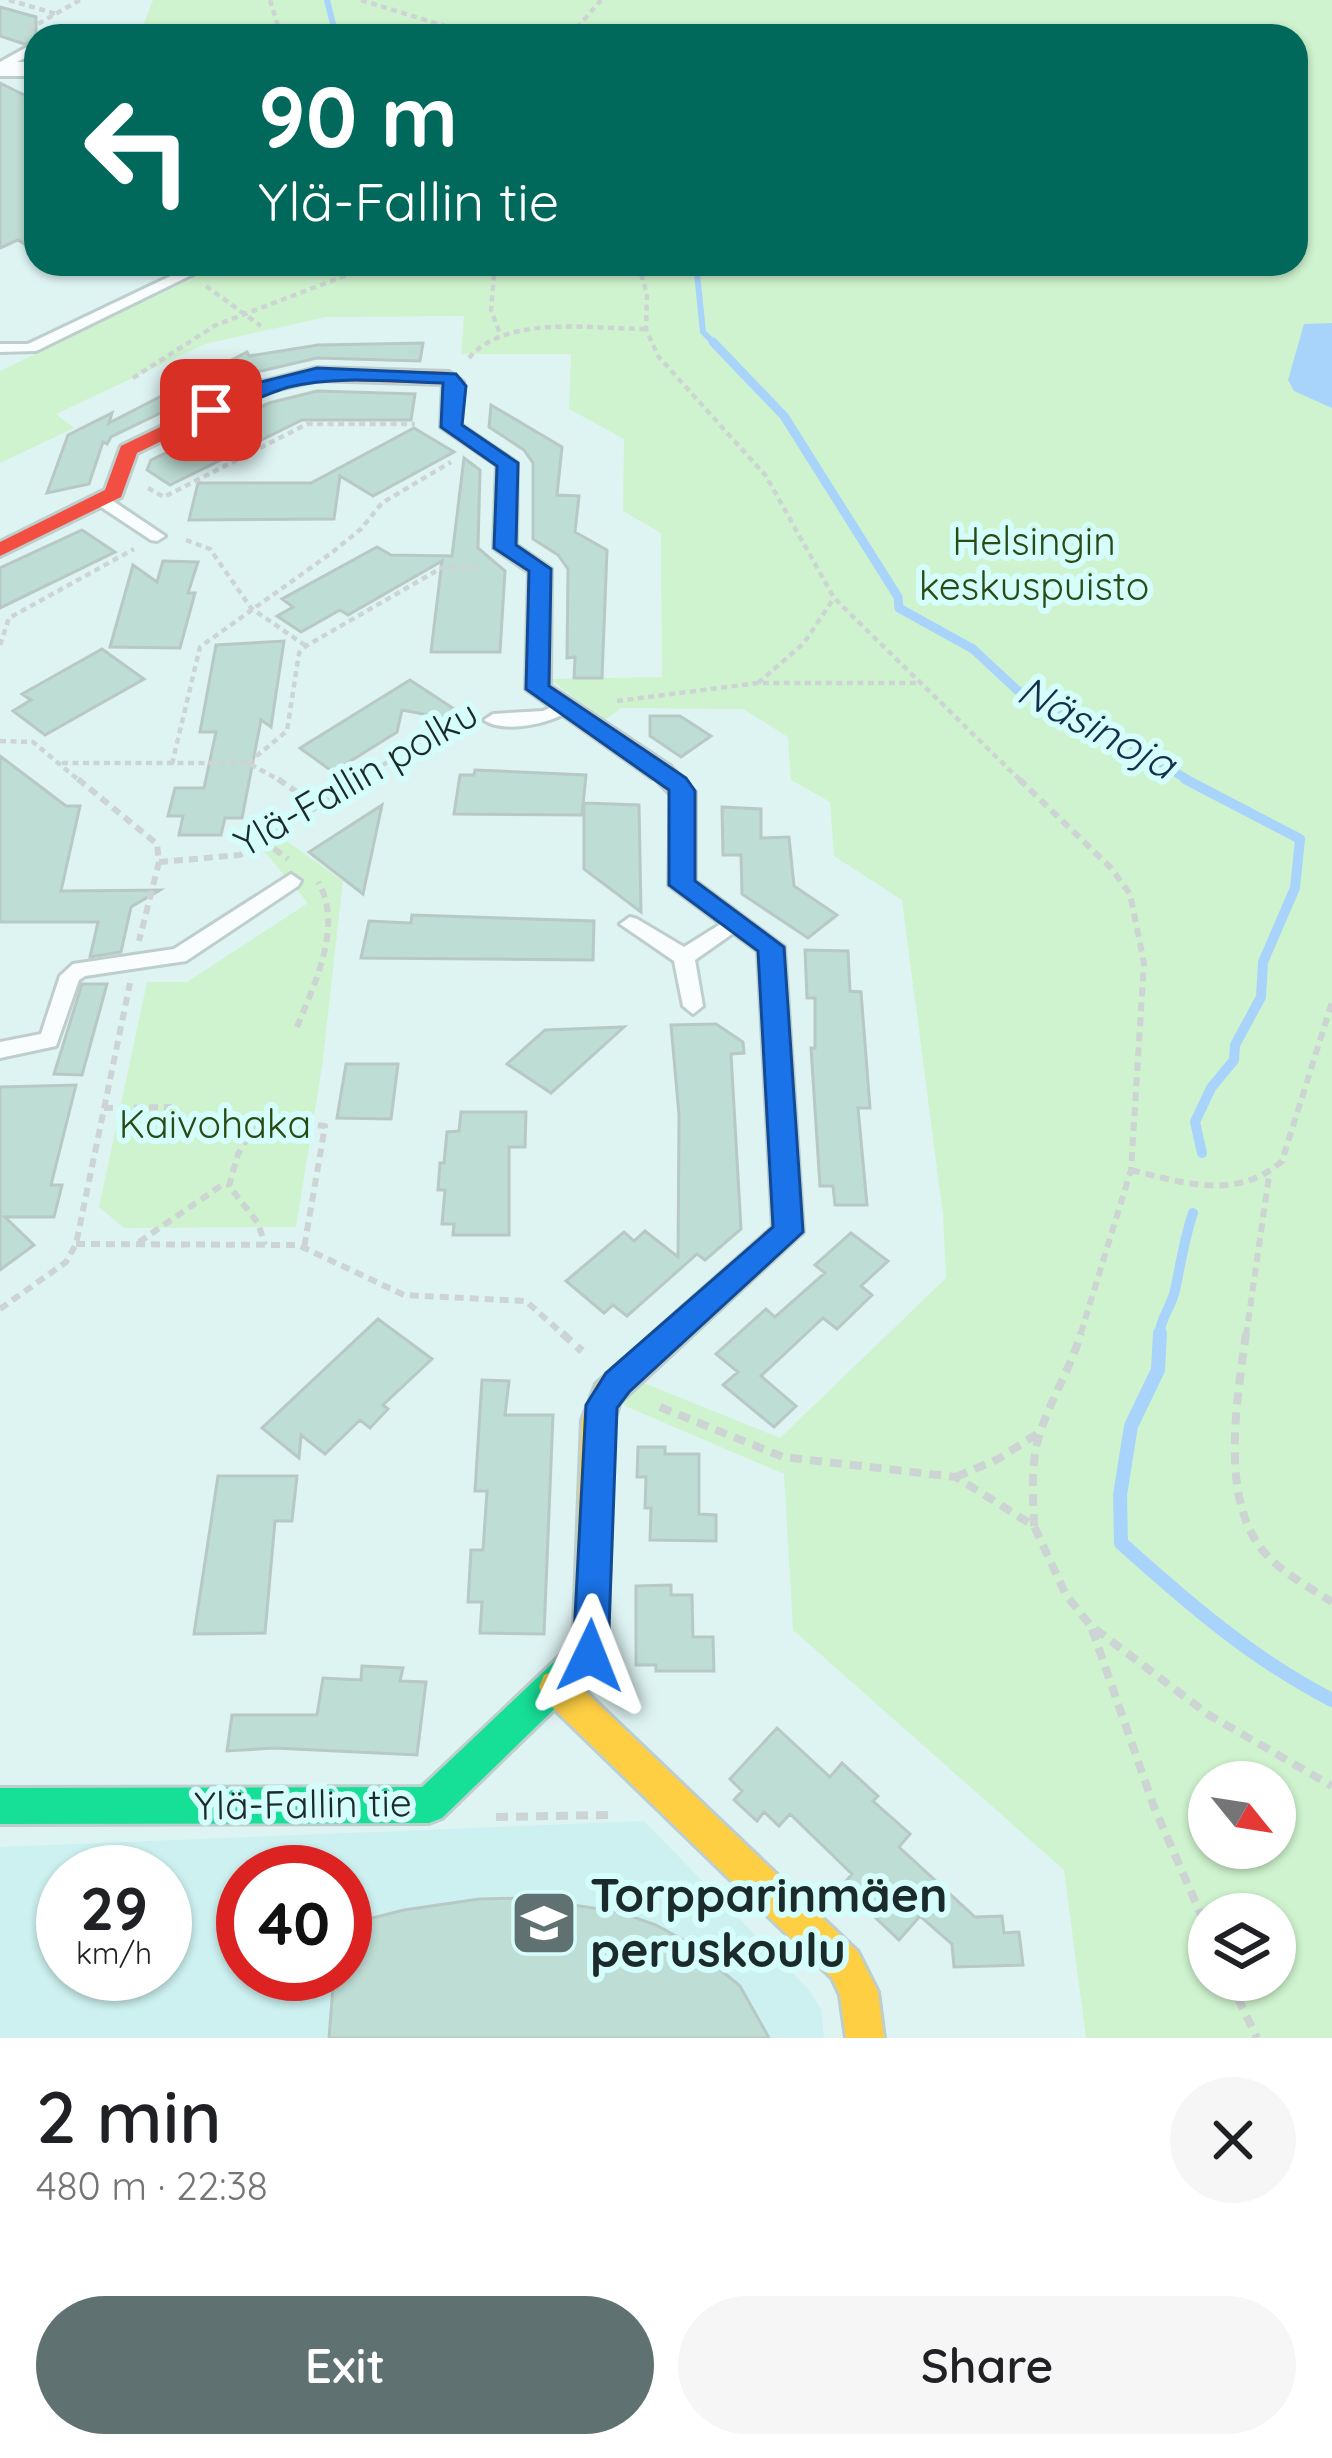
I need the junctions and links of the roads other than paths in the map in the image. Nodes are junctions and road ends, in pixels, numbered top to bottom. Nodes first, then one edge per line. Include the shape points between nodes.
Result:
1 (182, 276) edge
2 (0, 348) edge
3 (101, 500) junction
4 (157, 536) road end
5 (0, 550) edge
6 (567, 709) junction
7 (487, 711) road end
8 (300, 875) road end
9 (735, 922) junction
10 (630, 924) dead end
11 (684, 957) junction
12 (693, 1006) dead end
13 (0, 1050) edge
14 (556, 1687) junction
15 (0, 1806) edge
16 (866, 2038) edge

1 - 2 lane via 31,349
3 - 4 lane
3 - 5 street
3 - 6 street, Ylä-Fallin tie via 114,493 128,450 252,390 317,374 449,378 456,386 451,427 507,463 505,548 540,569 538,689
6 - 7 lane via 547,718
6 - 9 street, Ylä-Fallin tie via 678,784 682,885
8 - 13 lane via 179,956 80,969 70,976 50,1040
9 - 11 lane
9 - 14 street, Ylä-Fallin tie via 771,947 788,1232 617,1382 602,1405 590,1656
10 - 11 lane
11 - 12 lane
14 - 15 street, Ylä-Fallin tie via 429,1805
14 - 16 street via 845,1965 860,1993

